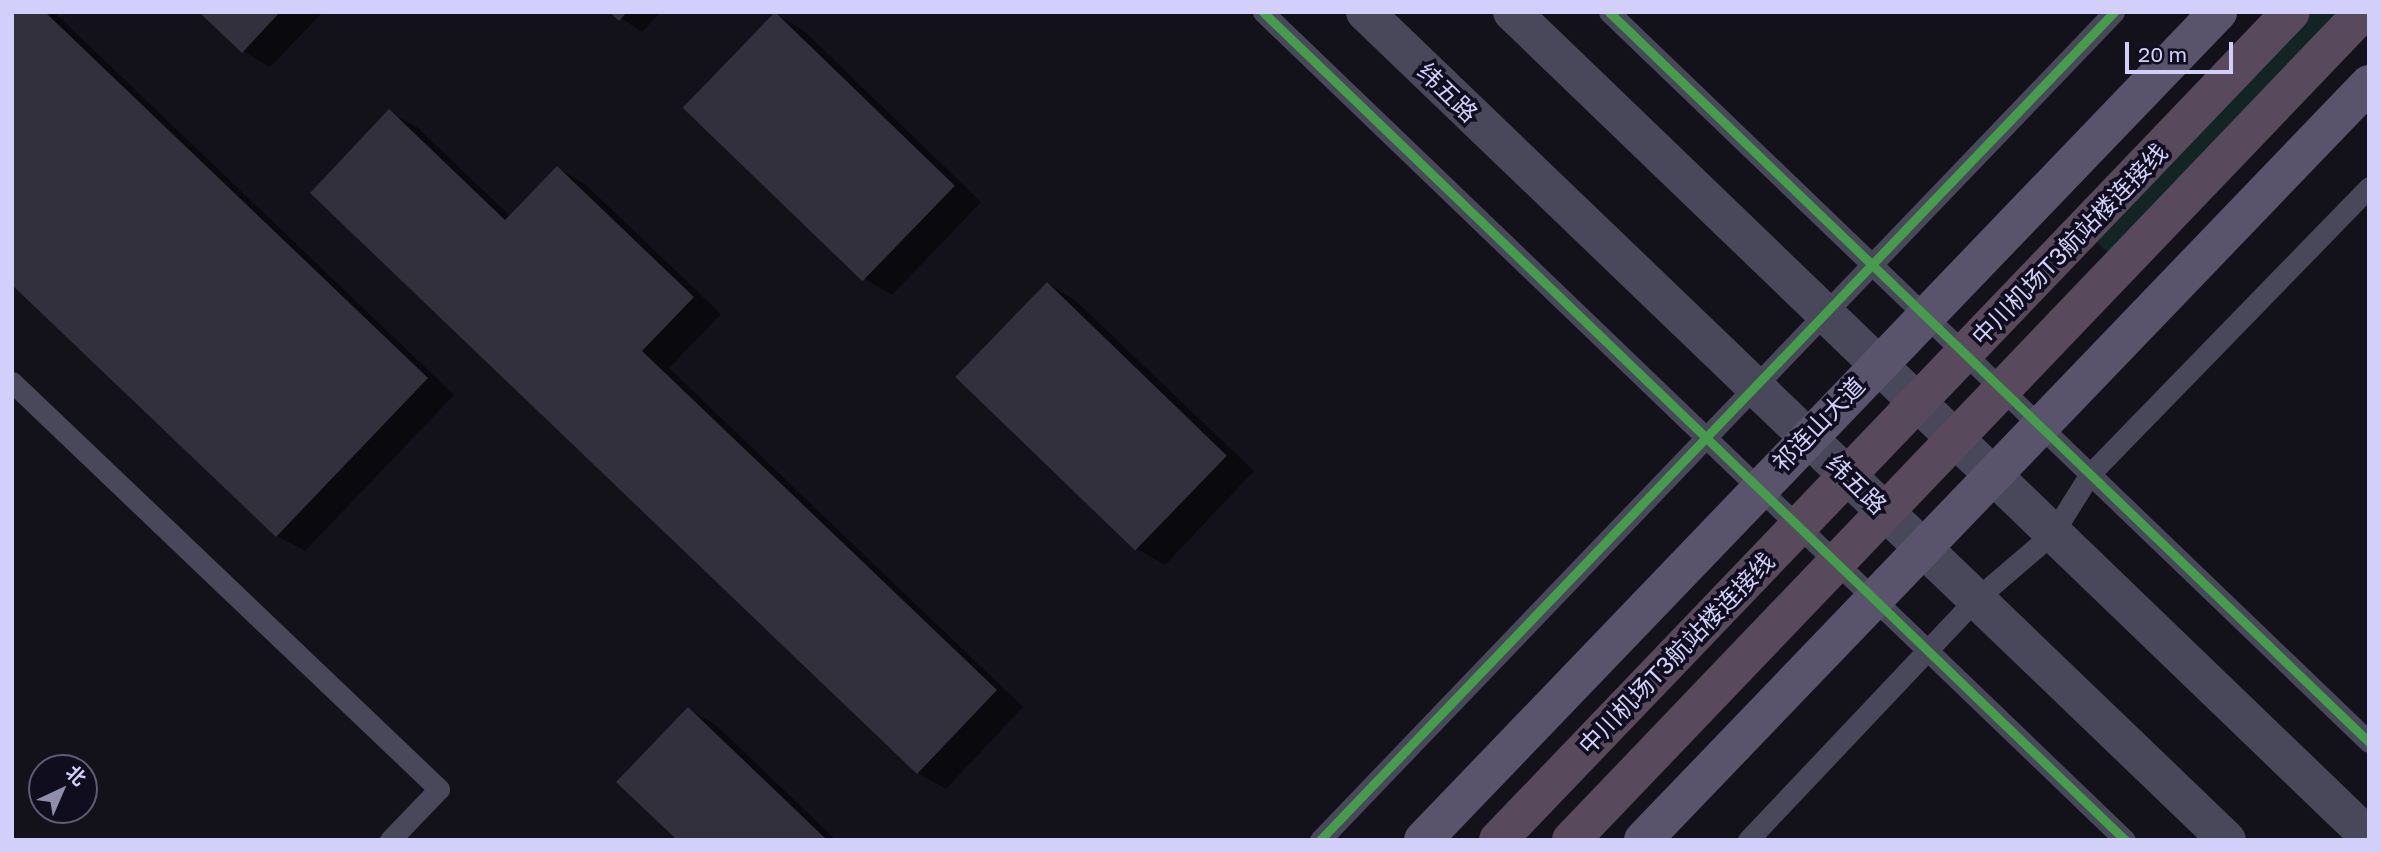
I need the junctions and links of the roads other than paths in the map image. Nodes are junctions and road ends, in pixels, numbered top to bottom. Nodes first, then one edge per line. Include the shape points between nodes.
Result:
1 (1263, 12) edge
2 (1365, 12) edge
3 (1513, 12) edge
4 (1609, 12) edge
5 (2114, 12) edge
6 (2218, 12) edge
7 (2291, 12) edge
8 (2363, 12) edge
9 (2369, 84) edge
10 (2369, 187) edge
11 (1872, 264) junction
12 (1825, 313) junction
13 (1924, 315) junction
14 (1877, 364) junction
15 (12, 382) edge
16 (1755, 386) junction
17 (2040, 426) junction
18 (1807, 436) junction
19 (1706, 437) junction
20 (2090, 474) junction
21 (1993, 475) junction
22 (1758, 487) junction
23 (2053, 533) junction
24 (1923, 548) junction
25 (1874, 599) junction
26 (1976, 599) junction
27 (1927, 650) junction
28 (2369, 742) edge
29 (2369, 836) edge
30 (390, 840) edge
31 (1320, 840) edge
32 (1423, 840) edge
33 (1498, 840) edge
34 (1571, 840) edge
35 (1643, 840) edge
36 (1748, 840) edge
37 (2125, 840) edge
38 (2227, 840) edge

1 - 19 lane
2 - 16 street, 纬五路
3 - 12 street
4 - 11 lane
5 - 11 lane
6 - 13 main road, 祁连山大道
7 - 33 highway, 中川机场T3航站楼连接线
8 - 34 highway
9 - 17 main road
10 - 20 lane
11 - 12 lane
11 - 13 lane
12 - 14 street
12 - 16 lane
13 - 14 main road, 祁连山大道
13 - 17 lane
14 - 18 main road, 祁连山大道
14 - 21 street
15 - 30 lane via 439,789
16 - 18 street, 纬五路
16 - 19 lane
17 - 20 lane
17 - 21 main road
18 - 22 main road, 祁连山大道
18 - 24 street, 纬五路
19 - 22 lane
19 - 31 lane
20 - 23 lane
20 - 28 lane
21 - 23 street
21 - 24 main road
22 - 25 lane
22 - 32 main road, 祁连山大道
23 - 26 lane
23 - 29 street
24 - 25 main road
24 - 26 street, 纬五路
25 - 27 lane
25 - 35 main road
26 - 27 lane
26 - 38 street, 纬五路
27 - 36 lane
27 - 37 lane

